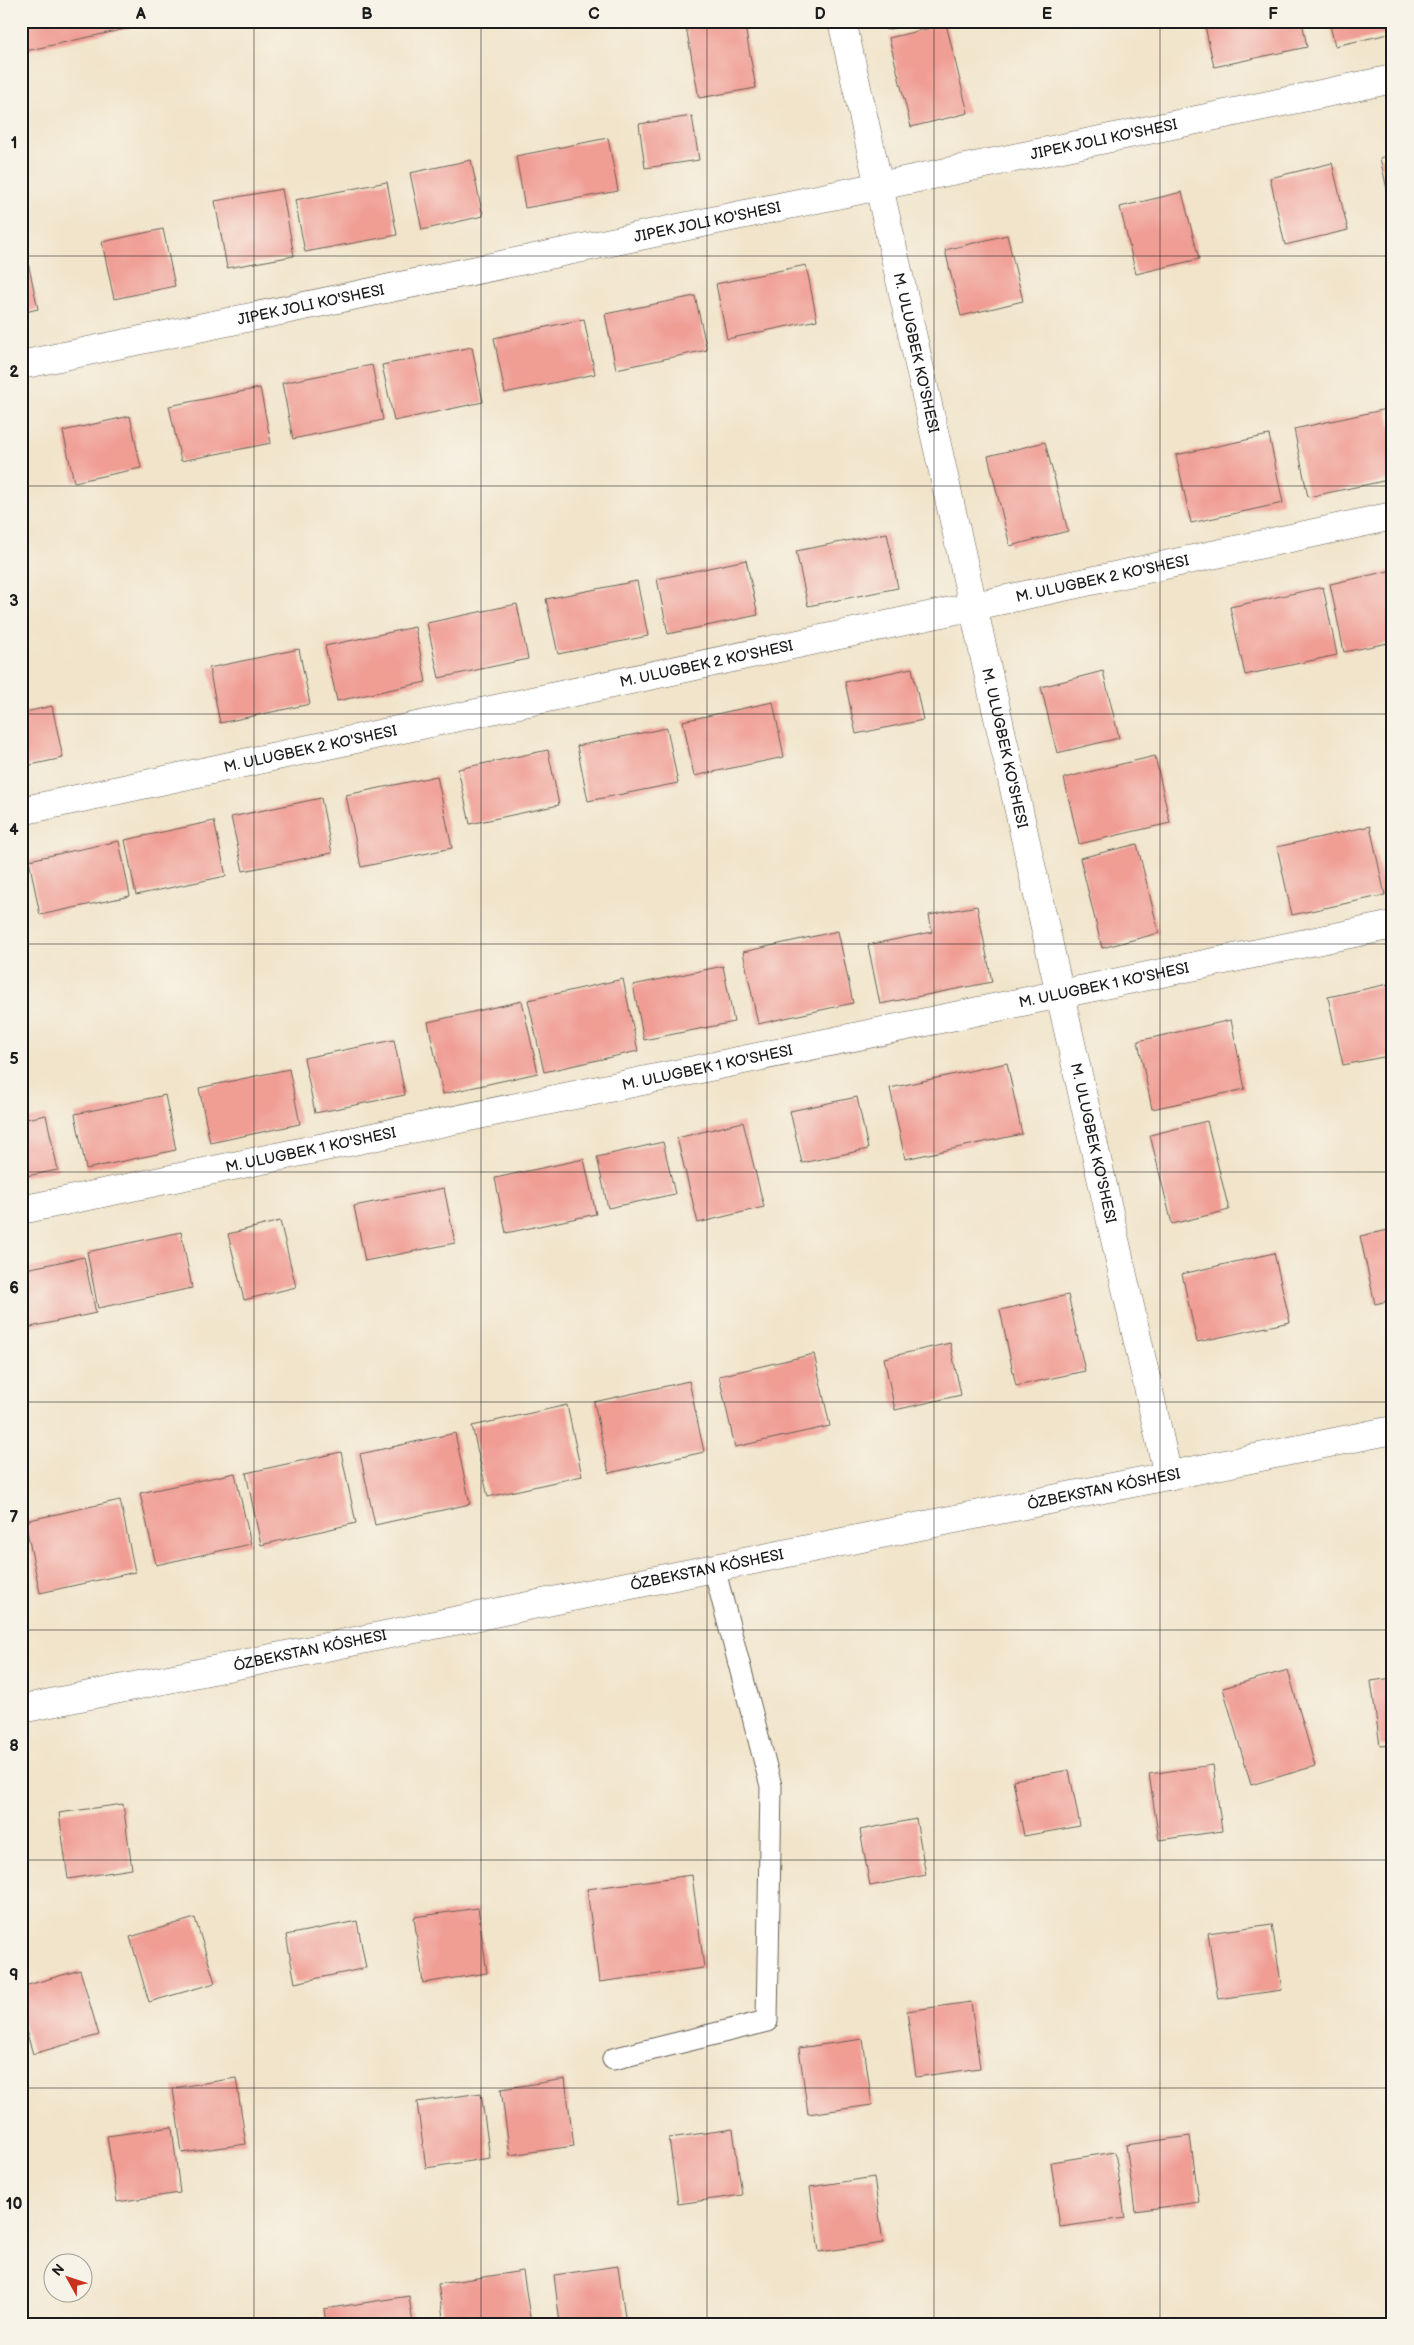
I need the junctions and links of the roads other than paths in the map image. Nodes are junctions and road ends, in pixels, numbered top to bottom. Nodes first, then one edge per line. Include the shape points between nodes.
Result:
1 (842, 21) edge
2 (1393, 79) edge
3 (879, 186) junction
4 (21, 365) edge
5 (1393, 516) edge
6 (974, 606) junction
7 (21, 811) edge
8 (1393, 925) edge
9 (1060, 994) junction
10 (21, 1210) edge
11 (1393, 1430) edge
12 (1168, 1476) junction
13 (714, 1568) junction
14 (21, 1708) edge
15 (613, 2059) dead end

1 - 3 street, M. ULUGBEK KO'SHESI
2 - 3 street, JIPEK JOLI KO'SHESI
3 - 4 street, JIPEK JOLI KO'SHESI
3 - 6 street, M. ULUGBEK KO'SHESI
5 - 6 street, M. ULUGBEK 2 KO'SHESI
6 - 7 street, M. ULUGBEK 2 KO'SHESI
6 - 9 street, M. ULUGBEK KO'SHESI
8 - 9 street, M. ULUGBEK 1 KO'SHESI
9 - 10 street, M. ULUGBEK 1 KO'SHESI
9 - 12 street, M. ULUGBEK KO'SHESI
11 - 12 street, ÓZBEKSTAN KÓSHESI
12 - 13 street, ÓZBEKSTAN KÓSHESI
13 - 14 street, ÓZBEKSTAN KÓSHESI
13 - 15 lane via 771,1786 767,2021

